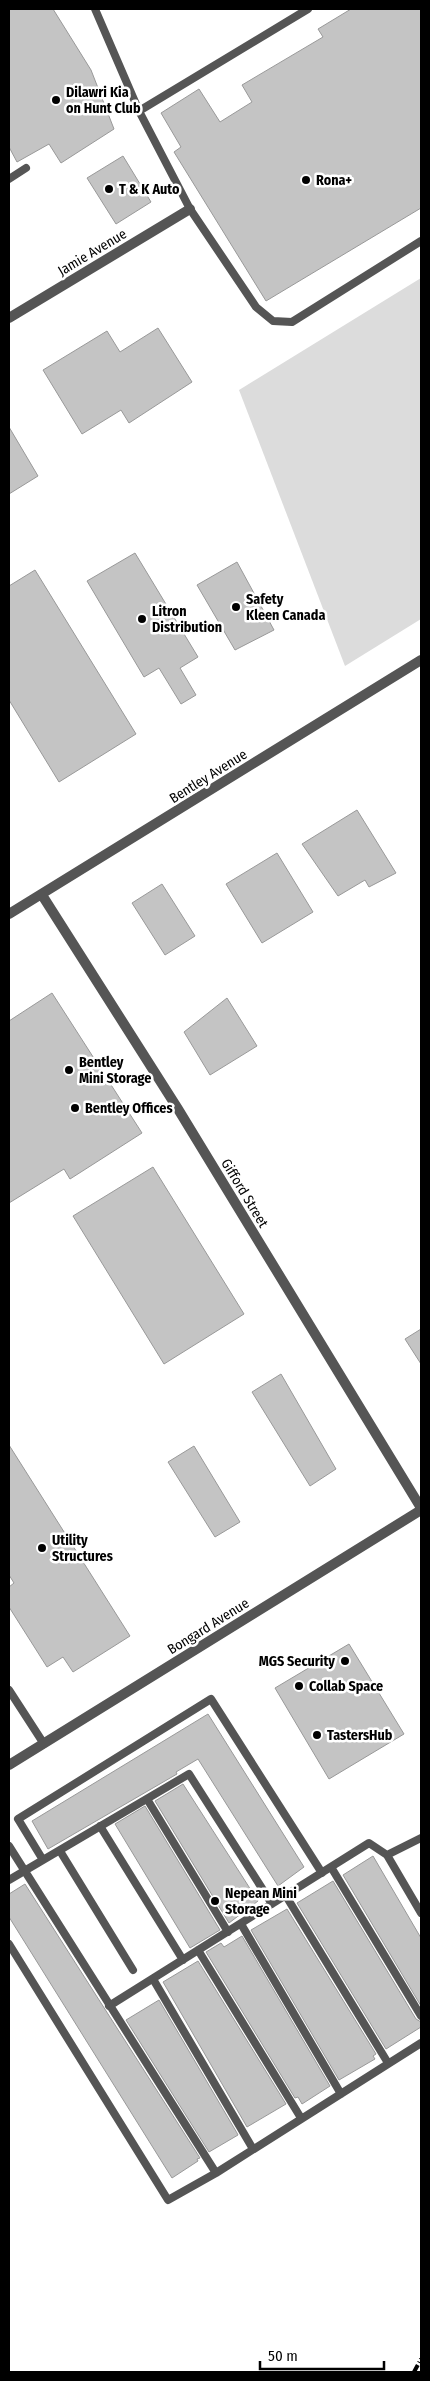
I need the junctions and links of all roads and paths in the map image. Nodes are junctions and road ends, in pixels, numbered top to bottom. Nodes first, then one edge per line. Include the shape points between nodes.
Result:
1 (95, 9) edge
2 (308, 9) edge
3 (139, 112) junction
4 (26, 168) dead end
5 (9, 179) edge
6 (190, 209) junction
7 (421, 241) edge
8 (9, 318) edge
9 (421, 660) edge
10 (42, 894) junction
11 (9, 914) edge
12 (421, 1509) edge
13 (9, 1690) edge
14 (44, 1744) junction
15 (9, 1766) edge
16 (147, 1799) junction
17 (100, 1826) junction
18 (421, 1838) edge
19 (9, 1846) edge
20 (60, 1850) junction
21 (387, 1855) junction
22 (43, 1860) junction
23 (332, 1867) junction
24 (24, 1871) junction
25 (322, 1873) junction
26 (9, 1880) edge
27 (286, 1896) junction
28 (272, 1904) junction
29 (421, 1913) edge
30 (242, 1924) junction
31 (228, 1932) junction
32 (9, 1944) edge
33 (198, 1950) junction
34 (183, 1960) junction
35 (133, 1970) dead end
36 (153, 1979) junction
37 (110, 2006) junction
38 (421, 2016) edge
39 (421, 2043) edge
40 (388, 2064) junction
41 (340, 2094) junction
42 (301, 2118) junction
43 (253, 2149) junction
44 (216, 2173) junction

1 - 3 lane
2 - 3 lane
3 - 6 lane
4 - 5 lane
6 - 7 lane via 256,307 273,320 292,322
6 - 8 street, Jamie Avenue
9 - 10 street, Bentley Avenue
10 - 11 street, Bentley Avenue
10 - 12 street, Gifford Street via 178,1109
12 - 14 street, Bongard Avenue
13 - 14 lane
14 - 15 street, Bongard Avenue
16 - 17 lane
16 - 28 lane via 189,1774
16 - 31 lane
17 - 20 lane
17 - 34 lane
18 - 21 lane
19 - 24 lane
20 - 22 lane
20 - 35 lane
21 - 23 lane via 369,1843
21 - 29 lane
22 - 24 lane
22 - 25 lane via 18,1819 211,1698
23 - 25 lane
23 - 38 lane
24 - 26 lane
24 - 37 lane
25 - 27 lane
27 - 28 lane
27 - 40 lane
28 - 30 lane
30 - 31 lane
30 - 41 lane
31 - 33 lane
32 - 44 lane via 168,2200
33 - 34 lane
33 - 42 lane
34 - 36 lane
36 - 37 lane
36 - 43 lane
37 - 44 lane
39 - 40 lane
40 - 41 lane
41 - 42 lane
42 - 43 lane
43 - 44 lane

